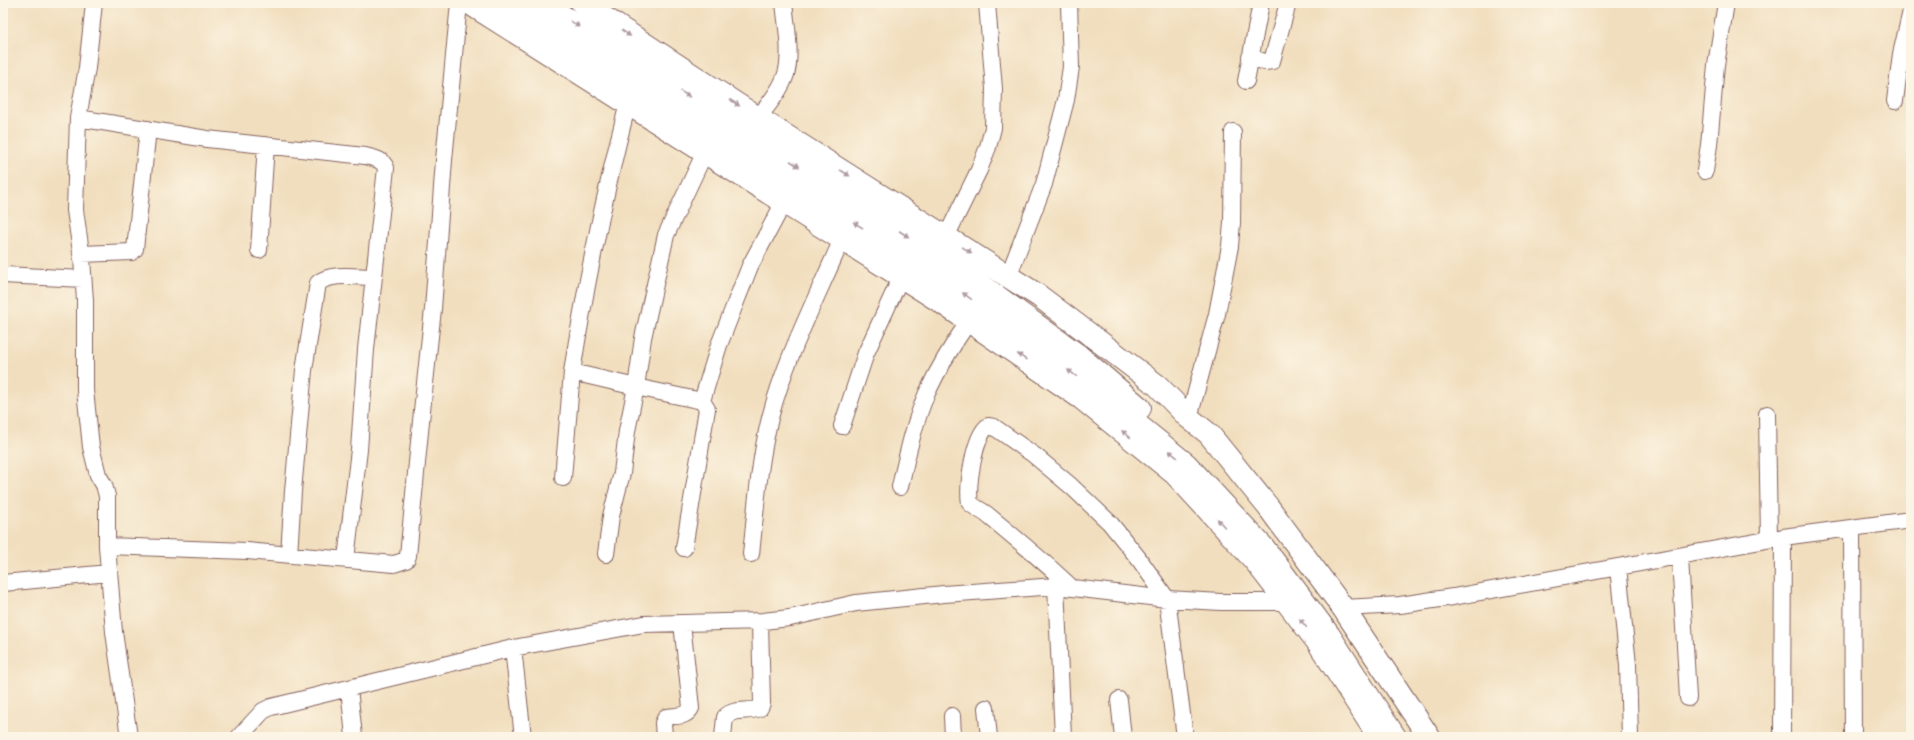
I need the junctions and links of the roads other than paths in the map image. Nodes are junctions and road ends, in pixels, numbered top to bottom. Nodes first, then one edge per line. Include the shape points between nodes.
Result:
1 (94, 3) edge
2 (459, 3) edge
3 (470, 3) edge
4 (504, 3) edge
5 (542, 3) edge
6 (582, 3) edge
7 (784, 3) edge
8 (987, 3) edge
9 (1069, 3) edge
10 (1261, 3) edge
11 (1288, 3) edge
12 (1726, 3) edge
13 (1911, 11) edge
14 (1250, 58) junction
15 (1246, 81) dead end
16 (1895, 101) dead end
17 (628, 103) junction
18 (78, 118) junction
19 (758, 118) junction
20 (148, 129) junction
21 (1233, 132) dead end
22 (266, 145) junction
23 (705, 152) junction
24 (1705, 171) dead end
25 (784, 202) junction
26 (946, 237) junction
27 (842, 239) junction
28 (259, 250) dead end
29 (81, 254) junction
30 (3, 275) edge
31 (374, 277) junction
32 (901, 277) junction
33 (1008, 277) junction
34 (83, 279) junction
35 (969, 321) junction
36 (572, 372) junction
37 (636, 386) junction
38 (702, 401) junction
39 (1767, 414) dead end
40 (1189, 418) junction
41 (842, 426) dead end
42 (564, 478) dead end
43 (900, 487) dead end
44 (1911, 520) edge
45 (1852, 528) junction
46 (1776, 538) junction
47 (107, 546) junction
48 (684, 548) dead end
49 (289, 554) junction
50 (606, 554) dead end
51 (752, 554) dead end
52 (1680, 557) junction
53 (346, 559) junction
54 (1618, 567) junction
55 (109, 573) junction
56 (3, 583) edge
57 (1056, 586) junction
58 (1072, 588) junction
59 (1167, 599) junction
60 (1286, 602) junction
61 (1343, 608) junction
62 (760, 622) junction
63 (682, 623) junction
64 (513, 648) junction
65 (349, 688) junction
66 (1688, 698) dead end
67 (1119, 700) dead end
68 (986, 708) dead end
69 (952, 716) dead end
70 (129, 737) edge
71 (239, 737) edge
72 (354, 737) edge
73 (523, 737) edge
74 (664, 737) edge
75 (723, 737) edge
76 (953, 737) edge
77 (989, 737) edge
78 (1063, 737) edge
79 (1123, 737) edge
80 (1185, 737) edge
81 (1379, 737) edge
82 (1395, 737) edge
83 (1410, 737) edge
84 (1429, 737) edge
85 (1630, 737) edge
86 (1782, 737) edge
87 (1853, 737) edge

1 - 18 street via 87,68
2 - 53 street via 444,160 434,309 409,554 406,560 394,564
3 - 17 main road
82 -> 4 main road via 1329,635 1269,554 1186,464 1091,387 947,282
5 -> 83 main road via 955,266 1079,356 1192,450 1258,526 1342,630
6 -> 19 main road
7 - 19 street via 788,60 786,73 781,85
8 - 26 street via 994,89 993,128 979,170
9 - 33 street via 1071,67 1066,100 1044,184
10 - 14 street
11 - 14 street via 1272,60 1265,62
12 - 24 street via 1716,65
13 - 16 street via 1901,54
14 - 15 street
17 - 23 main road
17 - 36 street via 608,182
18 - 20 street
18 - 29 street via 75,210
19 -> 26 main road
20 - 22 street
20 - 29 street via 135,249 132,252
21 - 40 street via 1230,246 1217,314
22 - 28 street
22 - 31 street via 365,156 378,159 385,164
23 - 25 main road
23 - 37 street via 666,235 643,338
25 - 27 main road
25 - 38 street via 747,273 719,345
26 -> 33 main road
27 - 32 main road
27 - 51 street via 802,332 770,417 761,459
29 - 34 street
30 - 34 street
31 - 49 street via 333,276 318,283 304,370
31 - 53 street via 359,450
32 - 35 main road
32 - 41 street via 866,353
33 - 40 main road via 1039,296 1158,386
34 - 47 street via 85,390 91,447 98,475 107,496
35 - 43 street via 949,350 927,394
60 -> 35 main road via 1254,561 1175,474 1081,398
36 - 37 street
36 - 42 street
37 - 38 street
37 - 50 street
38 - 48 street via 707,409
39 - 46 street
40 - 61 main road via 1209,434 1270,508
44 - 45 street
45 - 46 street
45 - 87 street
46 - 52 street
46 - 86 street
47 - 49 street
47 - 55 street
49 - 53 street
52 - 54 street
52 - 66 street
54 - 61 street via 1400,605
54 - 85 street via 1627,658
55 - 56 street
55 - 70 street via 114,632
57 - 58 street
57 - 62 street via 856,603
57 - 78 street
58 - 59 street
58 - 59 street via 986,513 970,503 973,458 980,436 988,426 994,427 1071,486 1125,541
59 - 60 street
59 - 80 street
81 -> 60 main road via 1319,644
61 - 84 main road
62 - 63 street
62 - 75 street via 762,703 760,708 754,711 730,712 725,717
63 - 64 street via 644,624
63 - 74 street via 691,708 688,713 681,716 666,717 663,723
64 - 65 street
64 - 73 street
65 - 71 street via 271,707 263,711
65 - 72 street
67 - 79 street
68 - 77 street
69 - 76 street

